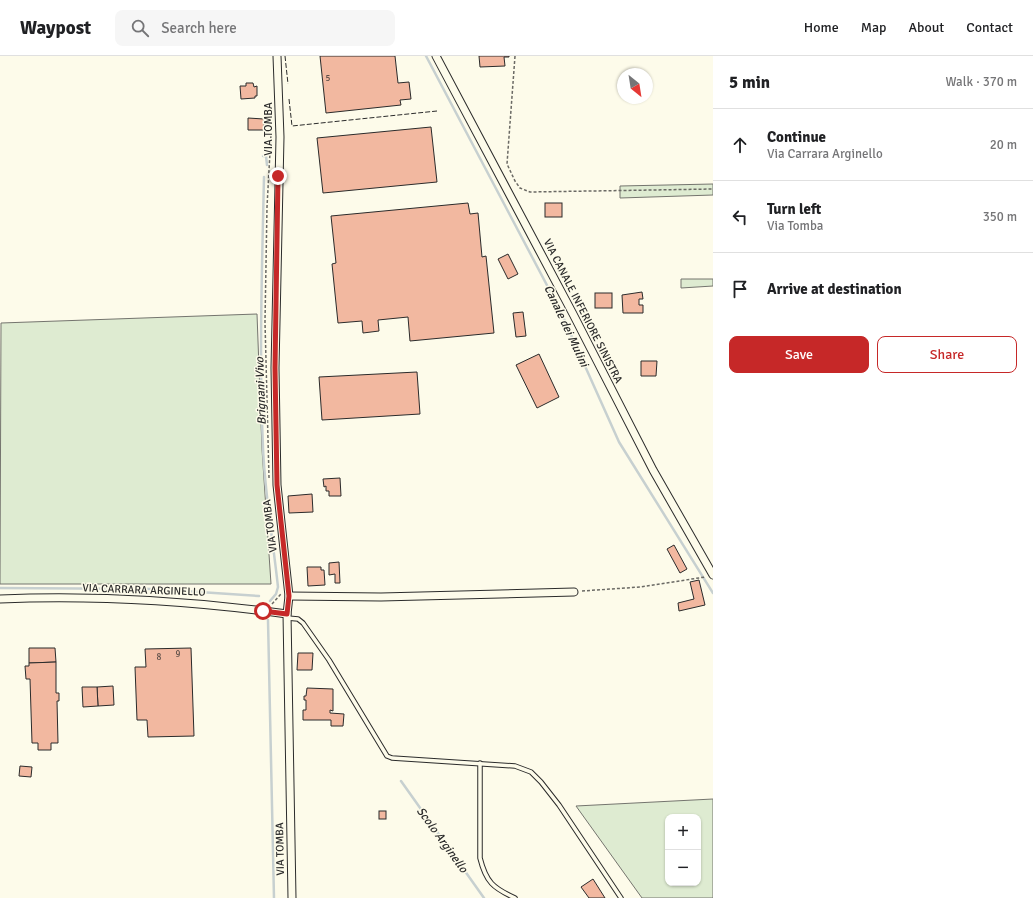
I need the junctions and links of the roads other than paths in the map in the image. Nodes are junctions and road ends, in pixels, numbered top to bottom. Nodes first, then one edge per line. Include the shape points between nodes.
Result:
1 (277, 56) edge
2 (436, 56) edge
3 (713, 575) edge
4 (574, 592) road end
5 (289, 596) junction
6 (0, 599) edge
7 (287, 616) junction
8 (480, 763) junction
9 (292, 898) edge
10 (515, 898) edge
11 (621, 898) edge

1 - 5 street, VIA TOMBA via 280,137 275,368 277,485
2 - 3 street, VIA CANALE INFERIORE SINISTRA via 526,223 653,470
4 - 5 street via 381,597
5 - 7 street, VIA TOMBA
6 - 7 street, VIA CARRARA ARGINELLO via 50,597 215,604
7 - 8 lane via 303,623 329,660 387,756
7 - 9 street, VIA TOMBA
8 - 10 lane via 480,858 488,881
8 - 11 lane via 515,766 531,772 559,805

